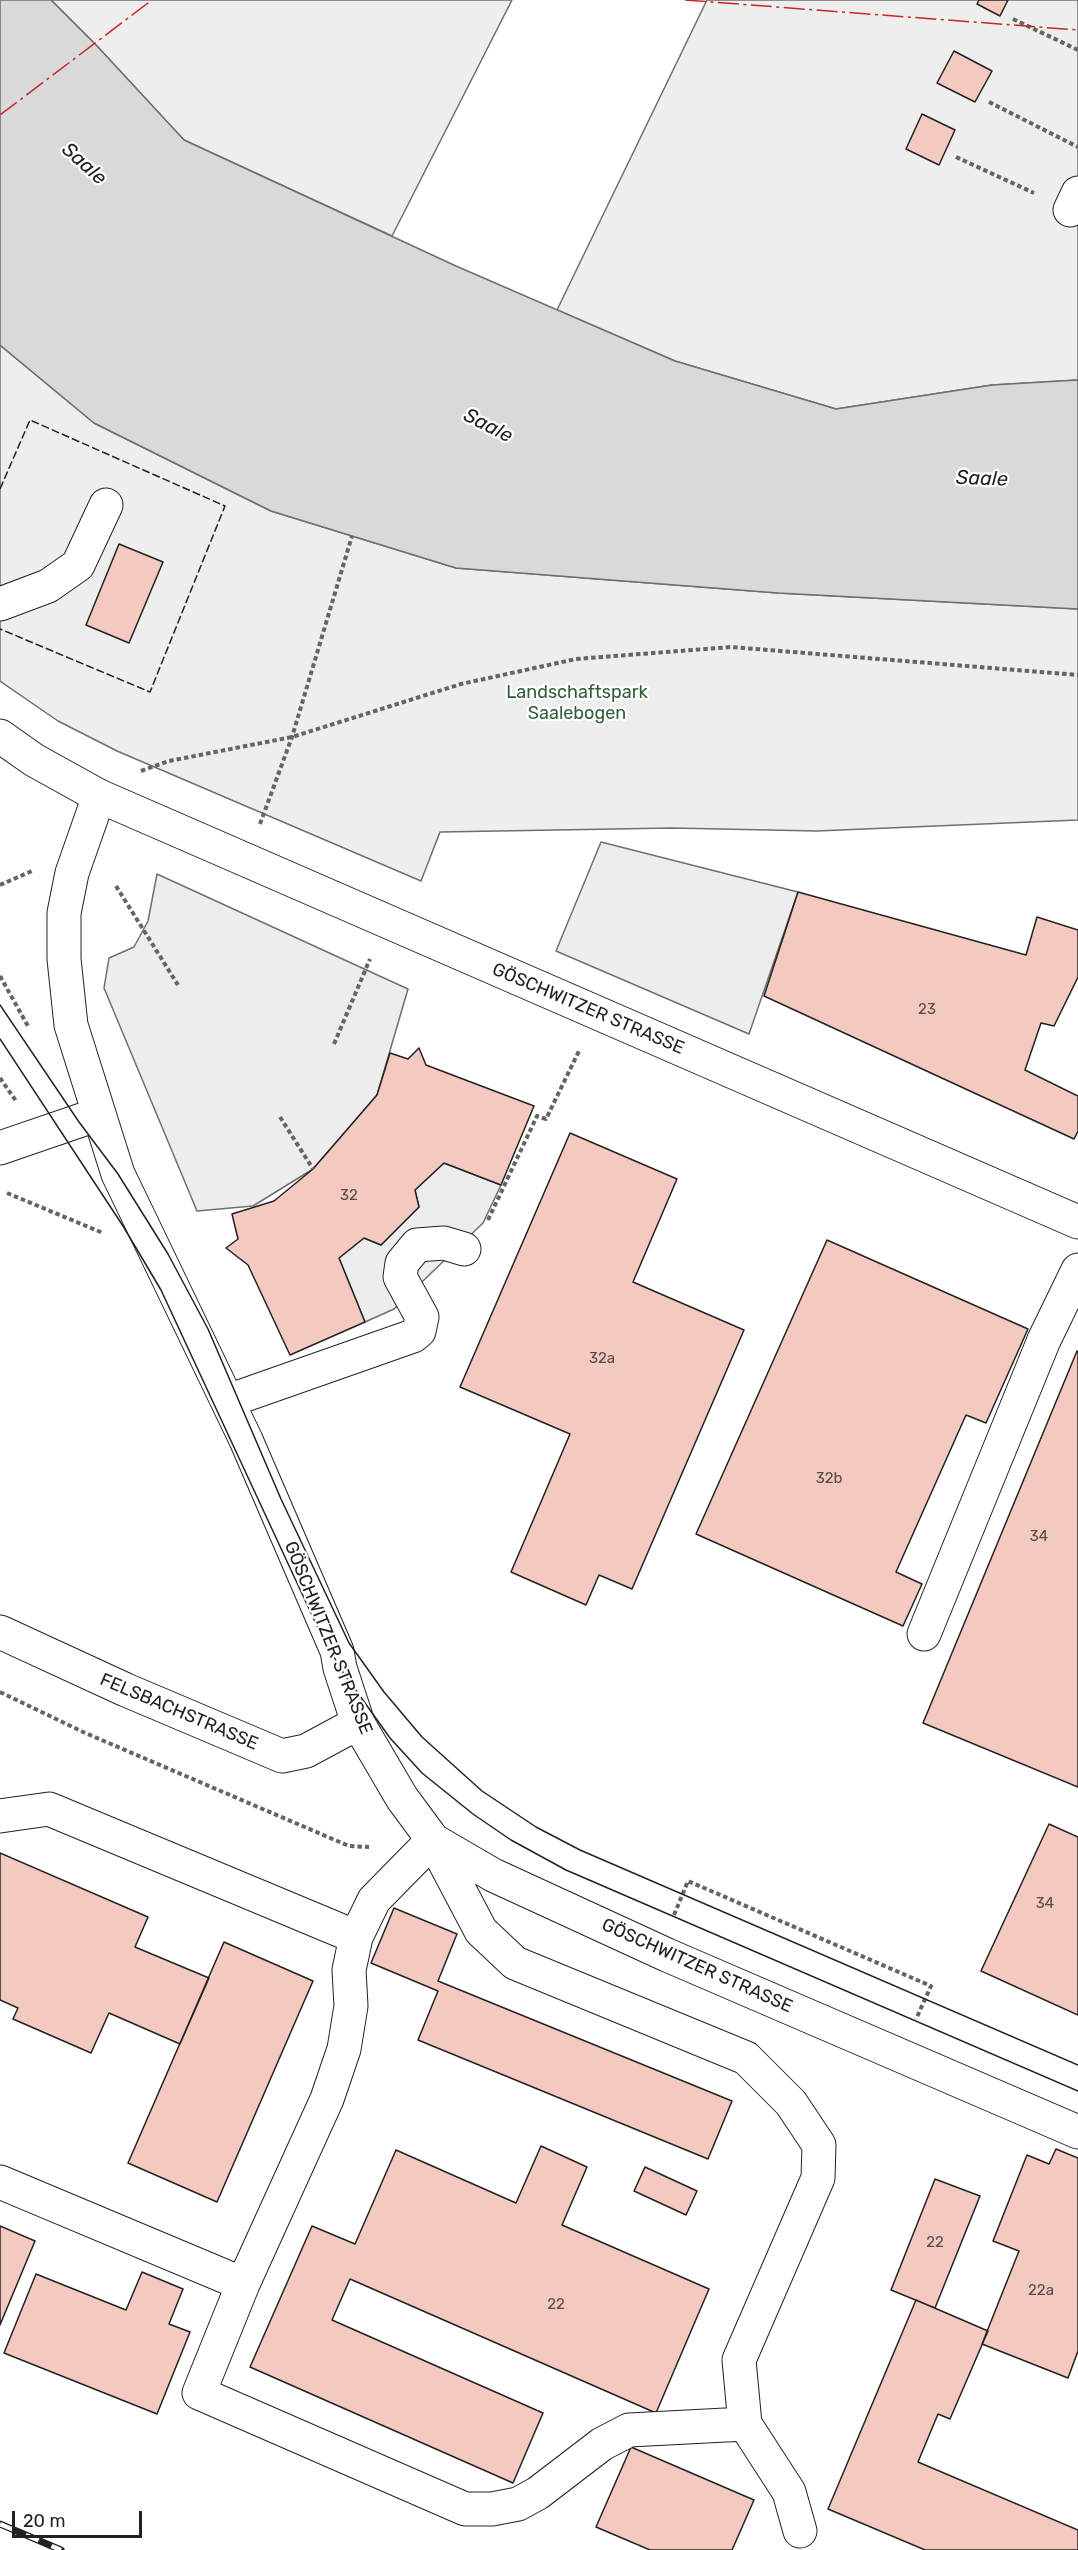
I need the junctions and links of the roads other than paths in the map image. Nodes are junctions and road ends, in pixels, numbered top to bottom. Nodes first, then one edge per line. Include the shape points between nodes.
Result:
1 (106, 505) dead end
2 (0, 604) edge
3 (0, 736) edge
4 (99, 796) junction
5 (99, 1114) junction
6 (0, 1148) edge
7 (1078, 1222) edge
8 (464, 1249) road end
9 (1078, 1270) edge
10 (228, 1401) junction
11 (0, 1632) edge
12 (924, 1634) dead end
13 (358, 1723) junction
14 (0, 1816) edge
15 (433, 1840) junction
16 (356, 1937) junction
17 (1078, 2132) edge
18 (0, 2182) edge
19 (243, 2284) junction
20 (745, 2424) junction
21 (800, 2531) dead end

1 - 2 main road via 78,565 48,586
3 - 4 main road, GÖSCHWITZER STRASSE
4 - 5 main road, GÖSCHWITZER STRASSE via 72,873 64,913 64,959 71,1025
4 - 7 main road, GÖSCHWITZER STRASSE
5 - 6 main road
5 - 10 main road, GÖSCHWITZER STRASSE via 118,1174
8 - 10 main road via 444,1243 417,1245 402,1263 400,1277 422,1317 419,1331 413,1336
9 - 12 main road via 1044,1340
10 - 13 main road, GÖSCHWITZER STRASSE via 337,1651
11 - 13 main road, FELSBACHSTRASSE via 282,1756 306,1751
13 - 15 main road, GÖSCHWITZER STRASSE via 402,1798
14 - 16 main road via 49,1809
15 - 16 main road via 374,1900
15 - 17 main road, GÖSCHWITZER STRASSE via 493,1875 667,1955
15 - 20 main road via 481,1931 515,1963 746,2058 791,2103 819,2145 818,2178 739,2360
16 - 19 main road via 349,1970 351,2006 344,2049 327,2099
18 - 19 main road
19 - 20 main road via 199,2393 465,2509 518,2504 602,2444 629,2430
20 - 21 main road via 789,2492

